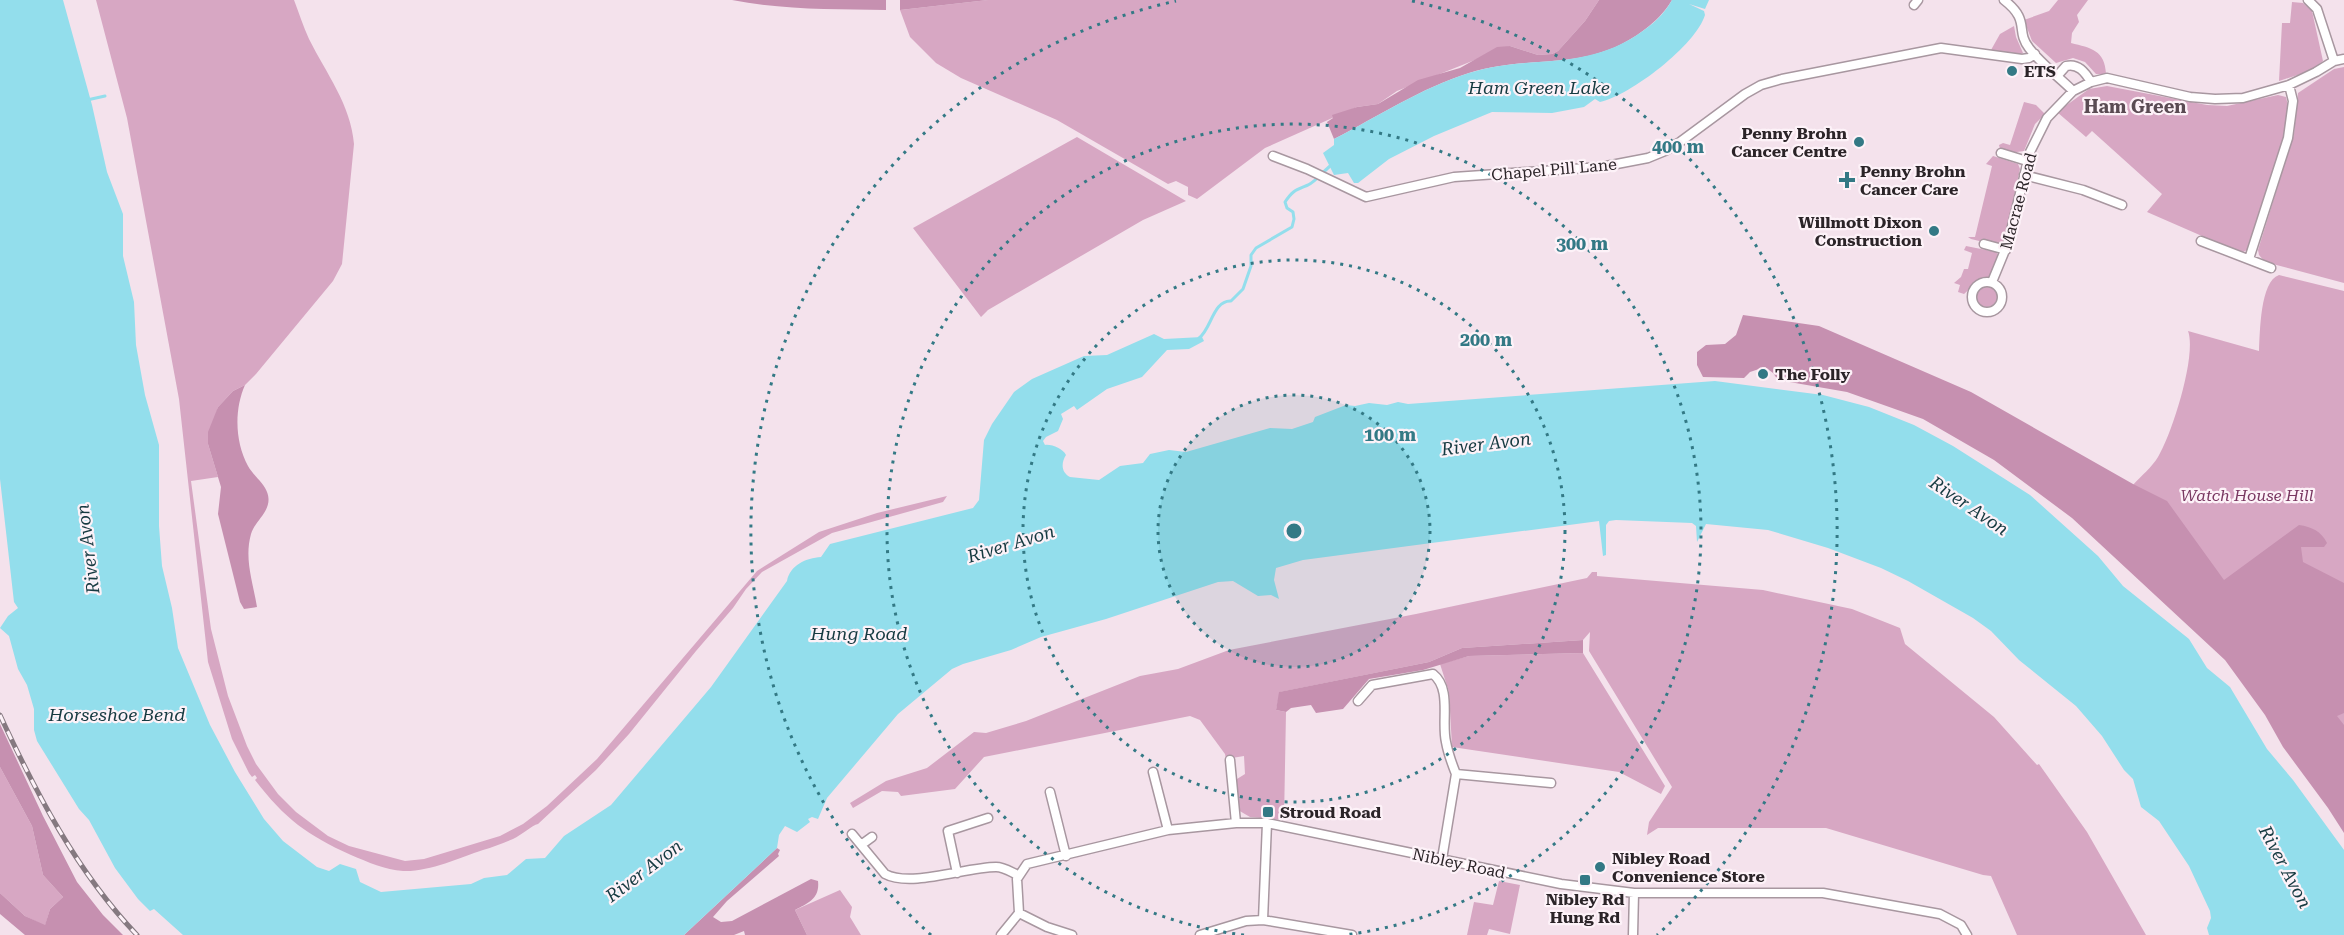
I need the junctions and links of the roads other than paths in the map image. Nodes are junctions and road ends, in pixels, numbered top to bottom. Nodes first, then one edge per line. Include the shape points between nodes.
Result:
1 (2004, 0) edge
2 (2308, 0) edge
3 (2035, 54) junction
4 (2344, 59) edge
5 (2334, 61) junction
6 (2058, 75) junction
7 (2091, 82) junction
8 (2289, 85) junction
9 (2073, 91) junction
10 (2001, 153) dead end
11 (1273, 156) dead end
12 (2027, 162) junction
13 (2024, 175) junction
14 (2122, 205) dead end
15 (2201, 241) dead end
16 (1984, 244) dead end
17 (2006, 250) junction
18 (2249, 259) junction
19 (2271, 268) dead end
20 (1992, 282) dead end
21 (1358, 701) dead end
22 (1230, 759) dead end
23 (1153, 772) dead end
24 (1456, 774) junction
25 (1551, 783) dead end
26 (1050, 792) dead end
27 (988, 818) dead end
28 (1236, 823) junction
29 (1267, 823) junction
30 (1168, 830) junction
31 (852, 834) dead end
32 (872, 837) dead end
33 (861, 845) junction
34 (1066, 856) junction
35 (1442, 859) junction
36 (957, 873) junction
37 (1018, 875) junction
38 (1634, 893) junction
39 (1019, 913) junction
40 (1263, 920) junction
41 (1001, 935) edge
42 (1072, 935) edge
43 (1200, 935) edge
44 (1352, 935) edge
45 (1633, 935) edge
46 (1967, 935) edge

1 - 3 street via 2021,17 2026,44
2 - 5 street via 2317,9
3 - 6 street
3 - 11 street, Chapel Pill Lane via 2022,59 1941,48 1782,79 1745,94 1665,151 1617,164 1454,177 1366,197
4 - 5 street, Macrae Road
5 - 8 street, Macrae Road
6 - 7 street via 2070,65 2080,68
6 - 9 street
7 - 8 street, Macrae Road via 2107,78 2215,99 2243,98
7 - 9 street, Macrae Road
8 - 18 street via 2293,101 2288,138
9 - 12 street, Macrae Road via 2041,127
10 - 12 street
12 - 13 street, Macrae Road
13 - 14 street via 2084,190
13 - 17 street, Macrae Road
15 - 18 street
16 - 17 street
17 - 20 street, Macrae Road
18 - 19 street
21 - 24 street via 1372,685 1433,674 1443,688 1445,740
22 - 28 street
23 - 30 street
24 - 25 street
24 - 35 street
26 - 34 street
27 - 36 street via 948,831
28 - 29 street, Nibley Road
28 - 30 street, Nibley Road
29 - 35 street, Nibley Road
29 - 40 street
30 - 34 street, Nibley Road
31 - 33 street
32 - 33 street
33 - 36 street via 892,878
34 - 37 street, Nibley Road via 1027,864
35 - 38 street, Nibley Road via 1561,884
36 - 37 street via 996,867
37 - 39 street
38 - 45 street
38 - 46 street, Nibley Road via 1823,893 1940,914 1961,925
39 - 41 street
39 - 42 street
40 - 43 street
40 - 44 street

